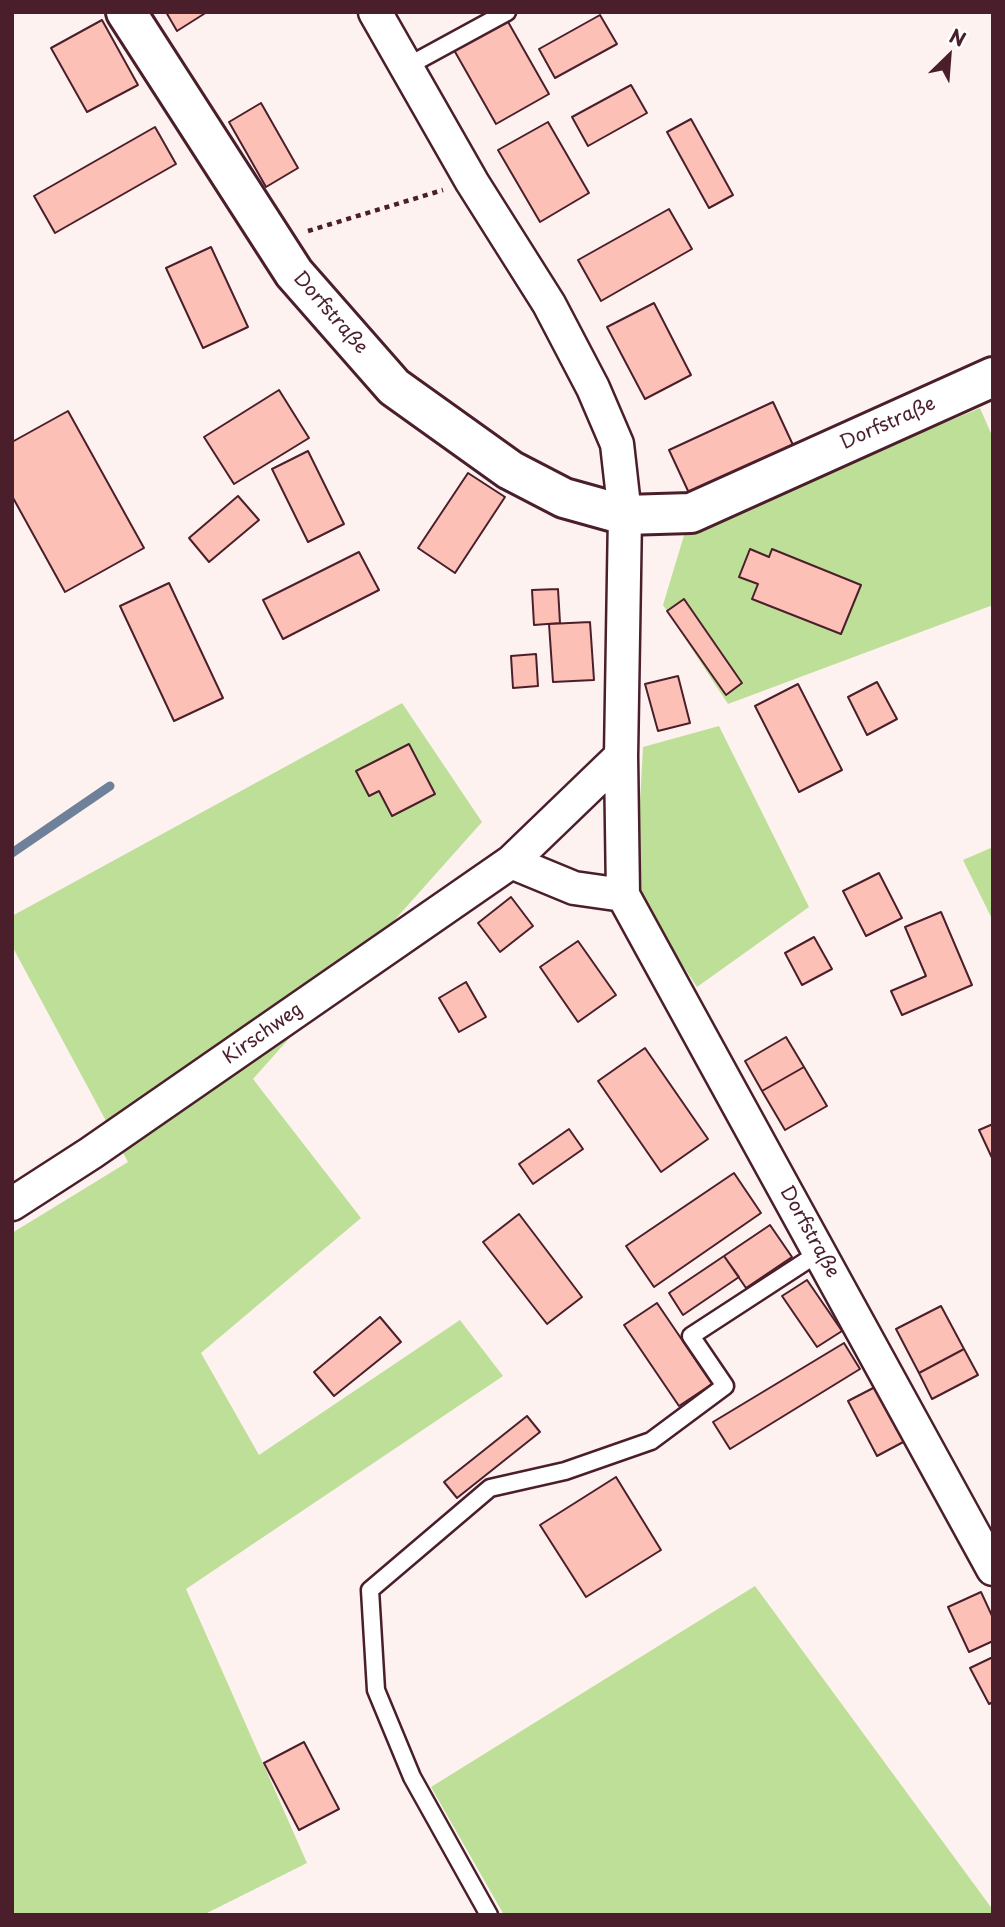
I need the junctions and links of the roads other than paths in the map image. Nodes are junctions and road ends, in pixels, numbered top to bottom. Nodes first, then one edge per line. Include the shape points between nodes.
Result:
1 (126, 12) edge
2 (374, 12) edge
3 (507, 12) edge
4 (406, 67) junction
5 (993, 377) edge
6 (625, 515) junction
7 (621, 756) junction
8 (511, 862) junction
9 (623, 895) junction
10 (12, 1204) edge
11 (820, 1252) junction
12 (993, 1569) edge
13 (489, 1915) edge

1 - 6 street, Dorfstraße via 294,273 394,387 510,470 564,498
2 - 4 street, Dorfstraße
3 - 4 lane
4 - 6 street, Dorfstraße via 549,304 593,388 617,444
5 - 6 street, Dorfstraße via 691,513
6 - 7 street, Dorfstraße
7 - 8 street
7 - 9 street, Dorfstraße
8 - 9 street via 574,888
8 - 10 street, Kirschweg
9 - 11 street, Dorfstraße
11 - 12 street, Dorfstraße
11 - 13 lane via 691,1336 725,1386 651,1441 565,1471 490,1488 370,1590 376,1690 412,1777

